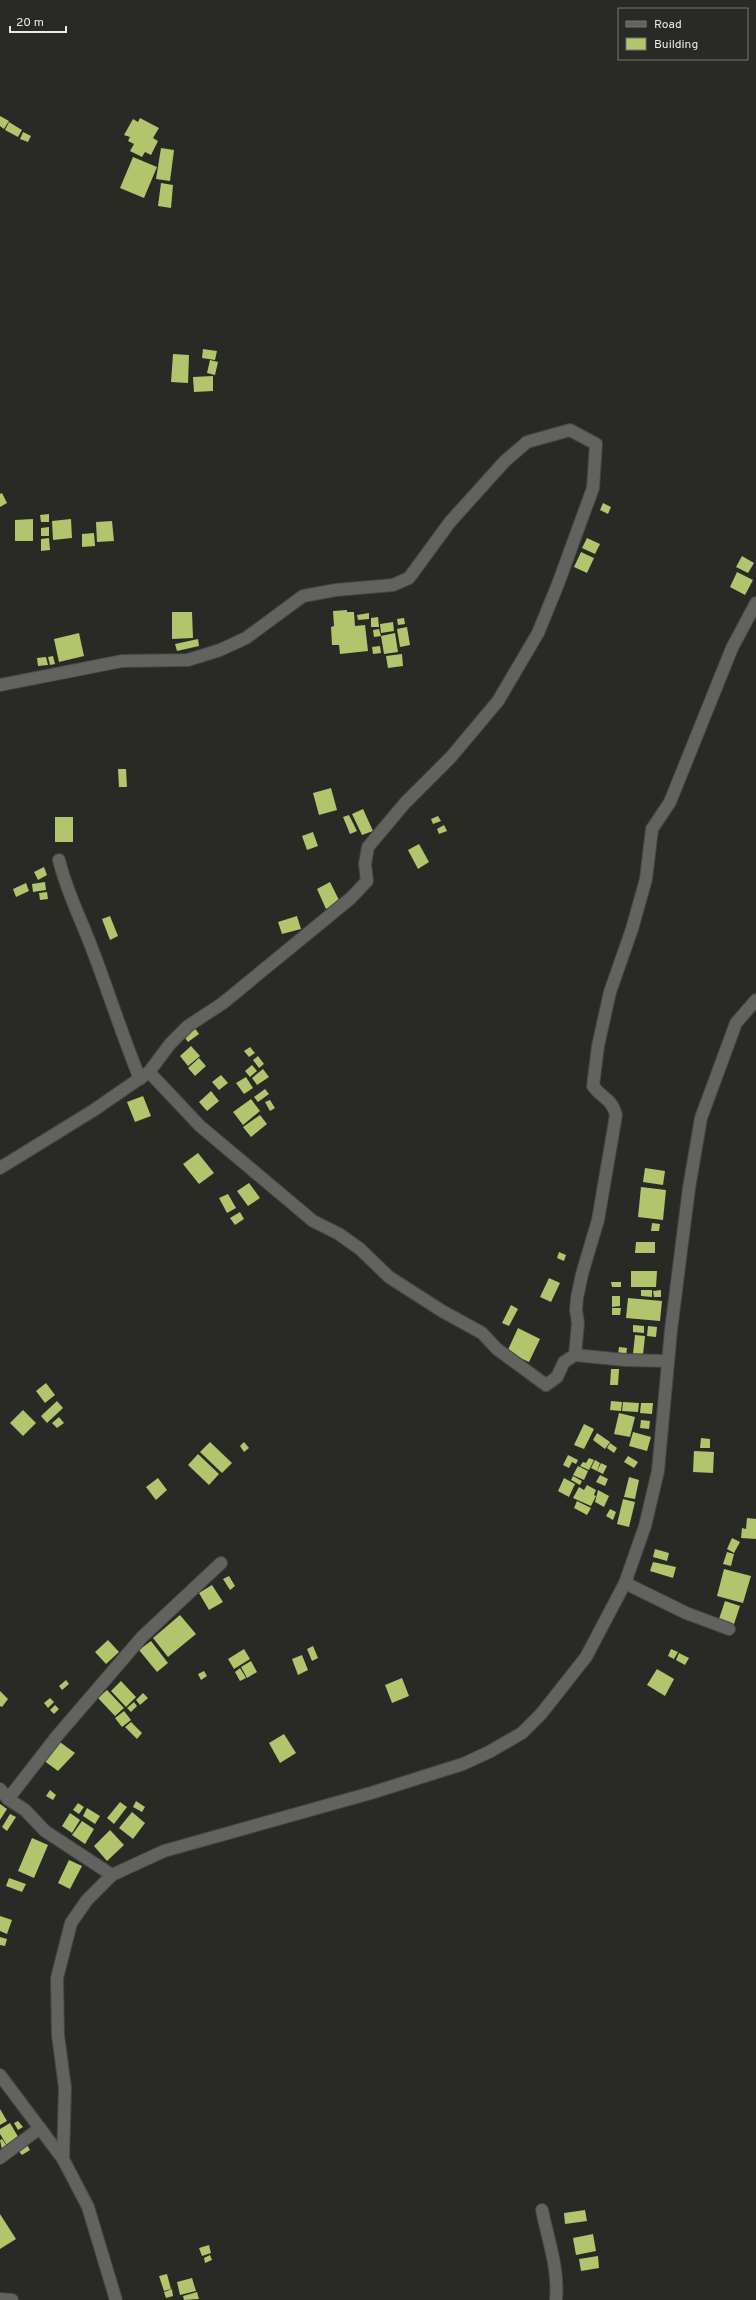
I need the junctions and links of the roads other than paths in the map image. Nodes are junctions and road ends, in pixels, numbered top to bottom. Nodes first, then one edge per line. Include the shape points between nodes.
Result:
1 (756, 603) edge
2 (0, 685) edge
3 (59, 860) dead end
4 (756, 1000) edge
5 (145, 1076) junction
6 (0, 1168) edge
7 (575, 1355) junction
8 (668, 1361) junction
9 (221, 1563) dead end
10 (625, 1583) junction
11 (729, 1629) dead end
12 (0, 1789) edge
13 (8, 1799) junction
14 (112, 1875) junction
15 (0, 2075) edge
16 (40, 2128) junction
17 (0, 2158) edge
18 (63, 2159) junction
19 (542, 2210) dead end
20 (0, 2299) edge
21 (12, 2300) edge
22 (116, 2300) edge
23 (556, 2300) edge

1 - 7 street via 732,648 670,802 652,828 646,879 610,992 593,1086 608,1098 616,1115 598,1220 577,1298
2 - 5 street via 122,661 188,660 246,638 303,596 336,590 393,586 409,578 450,522 505,461 527,442 570,430 596,444 593,488 558,584 538,632 498,701 451,757 405,803 368,847 366,881 352,898 223,1003 188,1026
3 - 5 street via 64,883 91,947 120,1029
4 - 8 street via 736,1023 701,1118 689,1188
5 - 6 street
5 - 7 street via 313,1221 360,1249 389,1277 482,1333 497,1349 546,1385 558,1377 564,1362
7 - 8 street
8 - 10 street via 658,1471 645,1526
9 - 13 street via 142,1637 57,1736
10 - 11 street
10 - 14 street via 586,1657 541,1714 522,1733 463,1764 371,1794 164,1851
12 - 13 street
13 - 14 street via 25,1810 45,1831
14 - 18 street via 87,1900 71,1923 57,1978 58,2035 65,2088
15 - 16 street
16 - 17 street
16 - 18 street
18 - 22 street via 88,2207
19 - 23 street via 555,2260
20 - 21 street

